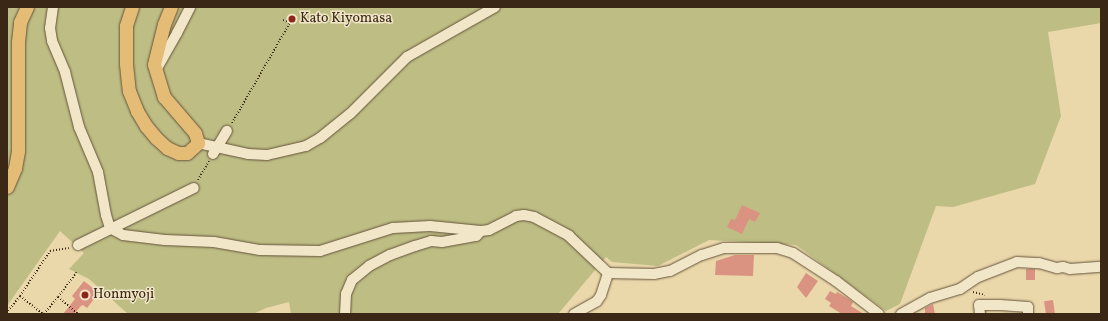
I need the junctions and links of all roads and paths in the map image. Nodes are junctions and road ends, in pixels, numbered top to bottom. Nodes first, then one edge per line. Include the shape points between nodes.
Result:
1 (27, 7) edge
2 (53, 7) edge
3 (132, 7) edge
4 (171, 7) edge
5 (190, 7) edge
6 (496, 7) edge
7 (292, 19) dead end
8 (282, 20) dead end
9 (290, 23) junction
10 (155, 72) junction
11 (227, 131) joint
12 (198, 143) junction
13 (216, 151) junction
14 (7, 187) edge
15 (194, 188) joint
16 (110, 228) junction
17 (481, 231) junction
18 (78, 245) joint
19 (1101, 267) edge
20 (77, 272) dead end
21 (608, 273) junction
22 (20, 296) junction
23 (58, 297) junction
24 (8, 311) edge
25 (910, 312) edge
26 (44, 314) edge
27 (78, 314) edge
28 (344, 314) edge
29 (574, 314) edge
30 (879, 314) edge
31 (900, 314) edge
32 (980, 314) edge
33 (1028, 314) edge

1 - 14 main road via 20,22 18,42 18,151 15,168
2 - 16 street via 50,28 52,41 64,72 79,127 98,172
3 - 12 main road via 126,26 126,64 129,91 137,112 146,126 167,148 178,153 187,153
4 - 10 main road via 159,41 154,64
5 - 10 street
6 - 13 street via 407,57 350,114 306,146 267,155
7 - 9 path
8 - 9 path
9 - 11 path
10 - 12 main road via 164,97 195,133
11 - 13 street
12 - 13 street
13 - 15 path
15 - 16 street
16 - 17 street via 123,235 296,252 320,251 393,228 430,226
16 - 18 street
17 - 21 street via 489,230 516,216 534,217 569,236
17 - 28 street via 476,236 442,242 431,241 369,266 352,280 346,294
18 - 22 path via 50,251
19 - 25 street via 1070,269 1017,262 978,277 960,289 930,298
20 - 23 path
21 - 29 street via 597,302
21 - 30 street via 654,274 670,271 702,255 724,248 778,248 792,253 836,281
22 - 24 path
22 - 26 path
23 - 26 path
23 - 27 path
25 - 31 street
32 - 33 street via 979,305 1004,302 1028,307

